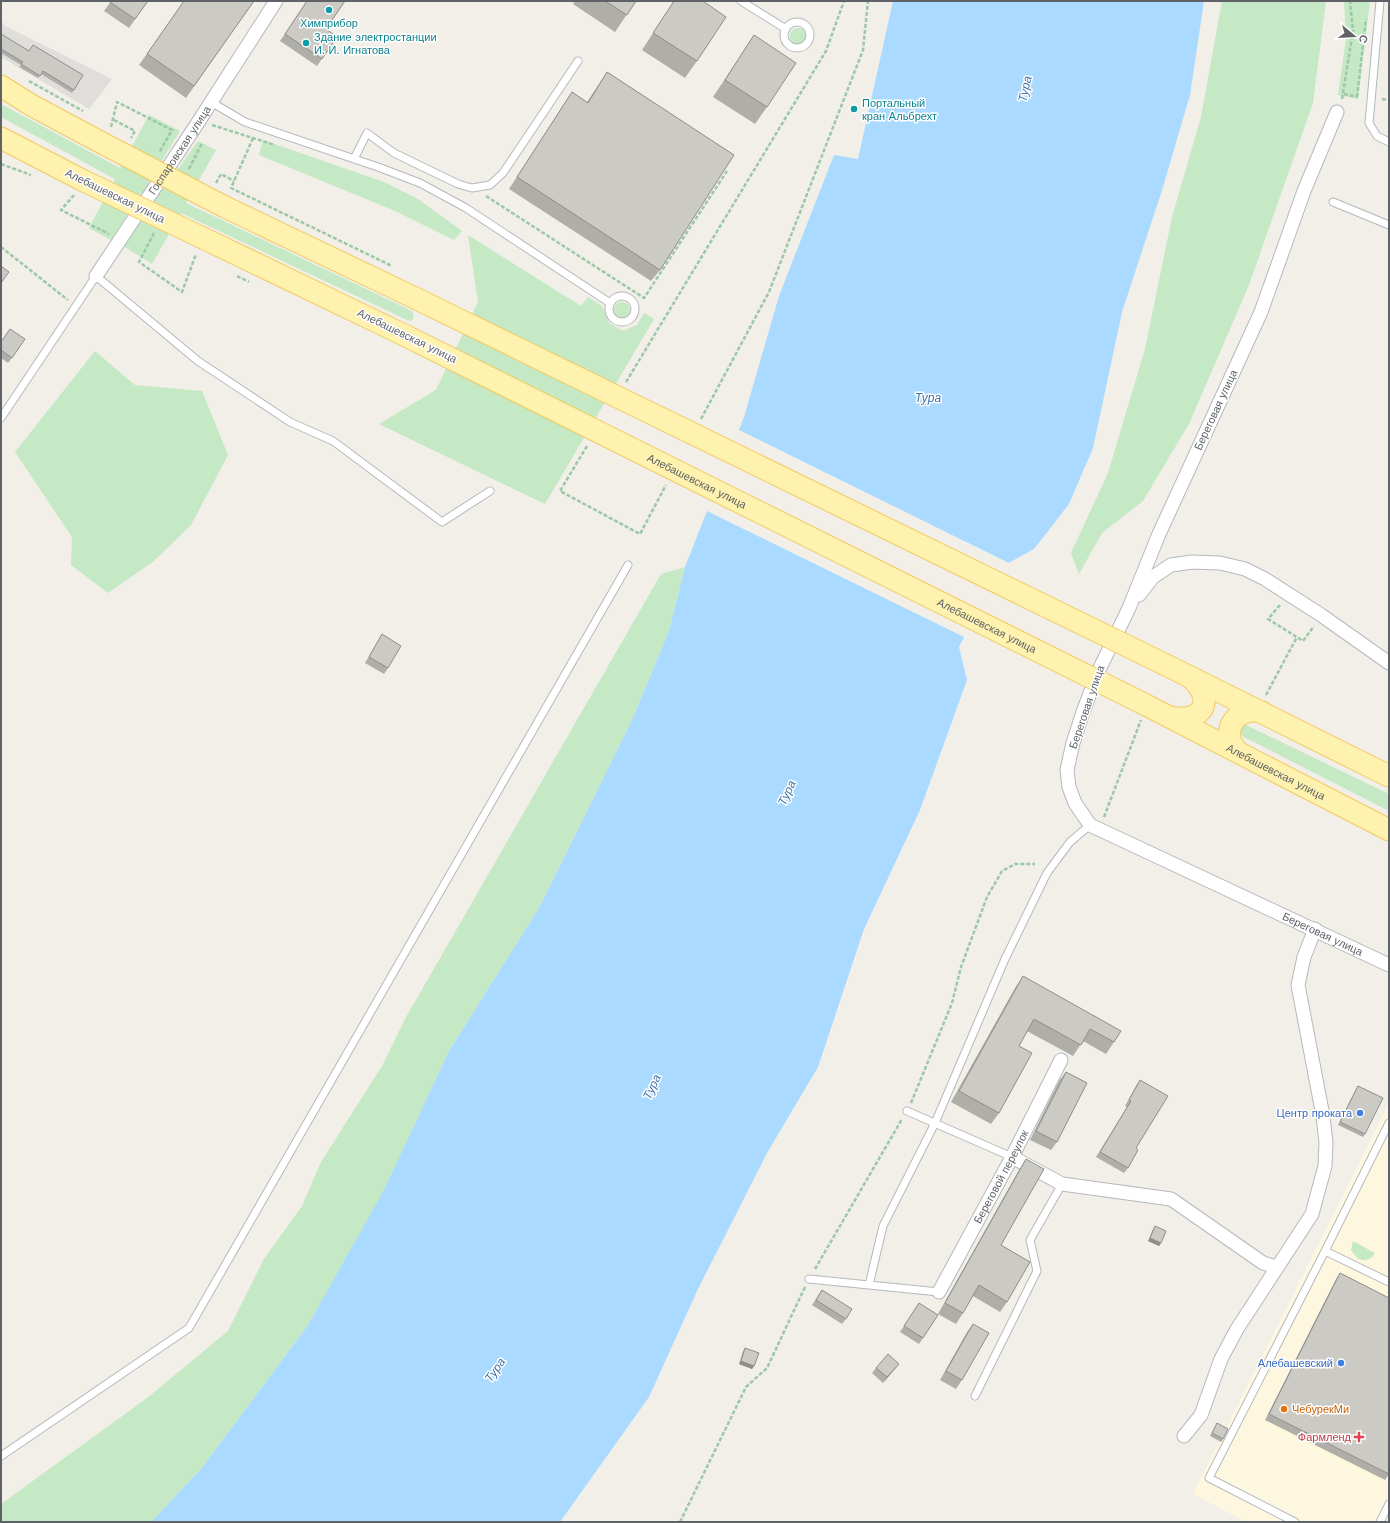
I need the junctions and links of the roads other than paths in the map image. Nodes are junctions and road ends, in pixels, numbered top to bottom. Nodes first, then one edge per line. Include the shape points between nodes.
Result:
1 (276, 1) edge
2 (741, 1) edge
3 (1380, 1) edge
4 (786, 29) dead end
5 (578, 61) dead end
6 (1, 86) edge
7 (211, 102) junction
8 (1337, 112) road end
9 (1, 138) edge
10 (1389, 142) edge
11 (354, 158) junction
12 (1333, 202) dead end
13 (1389, 225) edge
14 (96, 276) junction
15 (610, 302) dead end
16 (1, 418) edge
17 (490, 491) dead end
18 (628, 565) dead end
19 (1129, 608) junction
20 (1389, 663) edge
21 (1187, 675) junction
22 (1264, 704) junction
23 (1170, 717) junction
24 (1236, 751) junction
25 (1389, 776) edge
26 (1090, 826) junction
27 (1389, 830) edge
28 (1315, 929) junction
29 (1389, 965) edge
30 (1061, 1060) dead end
31 (907, 1111) road end
32 (935, 1123) junction
33 (1389, 1123) edge
34 (1012, 1157) junction
35 (1062, 1184) junction
36 (1325, 1250) junction
37 (1276, 1267) junction
38 (809, 1279) road end
39 (1389, 1282) edge
40 (869, 1285) junction
41 (939, 1292) joint
42 (975, 1396) dead end
43 (1184, 1436) dead end
44 (1, 1456) edge
45 (1389, 1504) edge
46 (1296, 1522) edge
47 (1380, 1522) edge

1 - 7 street, Госпаровская улица
2 - 4 lane
3 - 10 lane via 1368,124 1377,136
5 - 11 lane via 504,173 490,185 472,188 458,184 394,153 368,132
6 - 21 main road, bridge via 31,105 104,133 225,207
7 - 11 lane via 245,122
7 - 14 street, Госпаровская улица
8 - 19 street, Береговая улица via 1304,191 1261,312 1159,534
9 - 23 main road, Алебашевская улица, bridge via 80,186 200,246 398,332 1144,712
11 - 15 lane via 420,183 466,208
12 - 13 lane
14 - 16 lane, Госпаровская улица
14 - 17 lane via 198,361 290,422 333,441 442,522
18 - 44 lane via 189,1328
19 - 20 street via 1153,577 1171,565 1192,562 1220,563 1245,569 1288,594
19 - 26 street, Береговая улица via 1098,672 1072,743 1067,770 1069,787 1075,803
21 - 22 main road
21 - 23 main road via 1202,689 1204,702 1201,709 1191,717
22 - 24 main road via 1243,712 1230,728 1232,746
22 - 25 main road
23 - 24 main road, Алебашевская улица
24 - 27 main road, Алебашевская улица
26 - 28 street, Береговая улица
26 - 32 lane via 1070,842 1047,873 989,994
28 - 29 street, Береговая улица
28 - 37 street via 1304,957 1298,985 1323,1116 1325,1166 1312,1214
30 - 34 street, Береговой переулок
31 - 32 lane
32 - 34 lane
32 - 40 lane via 883,1226
33 - 36 lane
34 - 35 street
34 - 41 street, Береговой переулок
35 - 37 street via 1171,1199 1263,1263
35 - 42 lane via 1030,1240 1037,1270
36 - 39 lane
36 - 46 lane via 1209,1478
37 - 43 street via 1221,1359 1201,1415
38 - 40 lane
40 - 41 lane
45 - 47 lane

